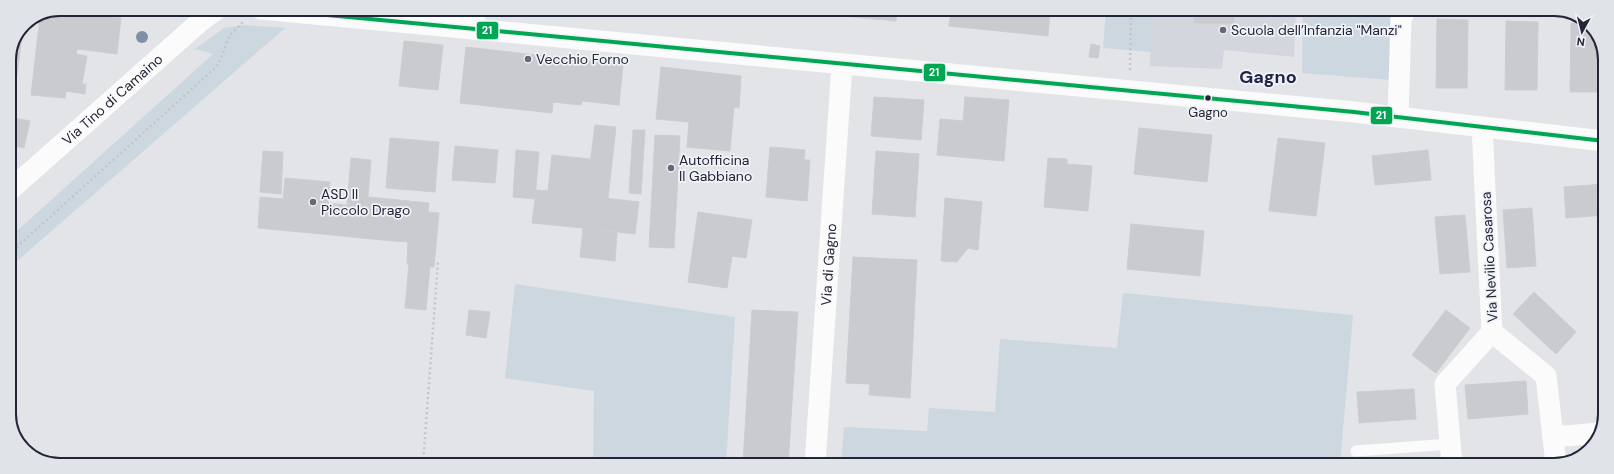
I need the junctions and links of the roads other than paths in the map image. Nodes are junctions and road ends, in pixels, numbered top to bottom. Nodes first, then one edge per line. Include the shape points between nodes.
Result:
1 (209, 16) edge
2 (410, 16) edge
3 (1403, 16) edge
4 (474, 19) edge
5 (842, 64) junction
6 (1398, 117) junction
7 (1482, 127) junction
8 (1598, 141) edge
9 (16, 186) edge
10 (1492, 332) junction
11 (1593, 434) edge
12 (1553, 437) junction
13 (1450, 444) junction
14 (1356, 451) dead end
15 (815, 458) edge
16 (1451, 458) edge
17 (1555, 458) edge

1 - 9 street, Via Tino di Camaino
2 - 4 street
3 - 6 street
4 - 5 street
5 - 6 street
5 - 15 street, Via di Gagno
6 - 7 street
7 - 8 street
7 - 10 street, Via Nevilio Casarosa
10 - 12 street via 1546,376
10 - 13 street, Via Nevilio Casarosa via 1445,384
11 - 12 street
12 - 17 street
13 - 14 lane
13 - 16 street, Via Nevilio Casarosa

